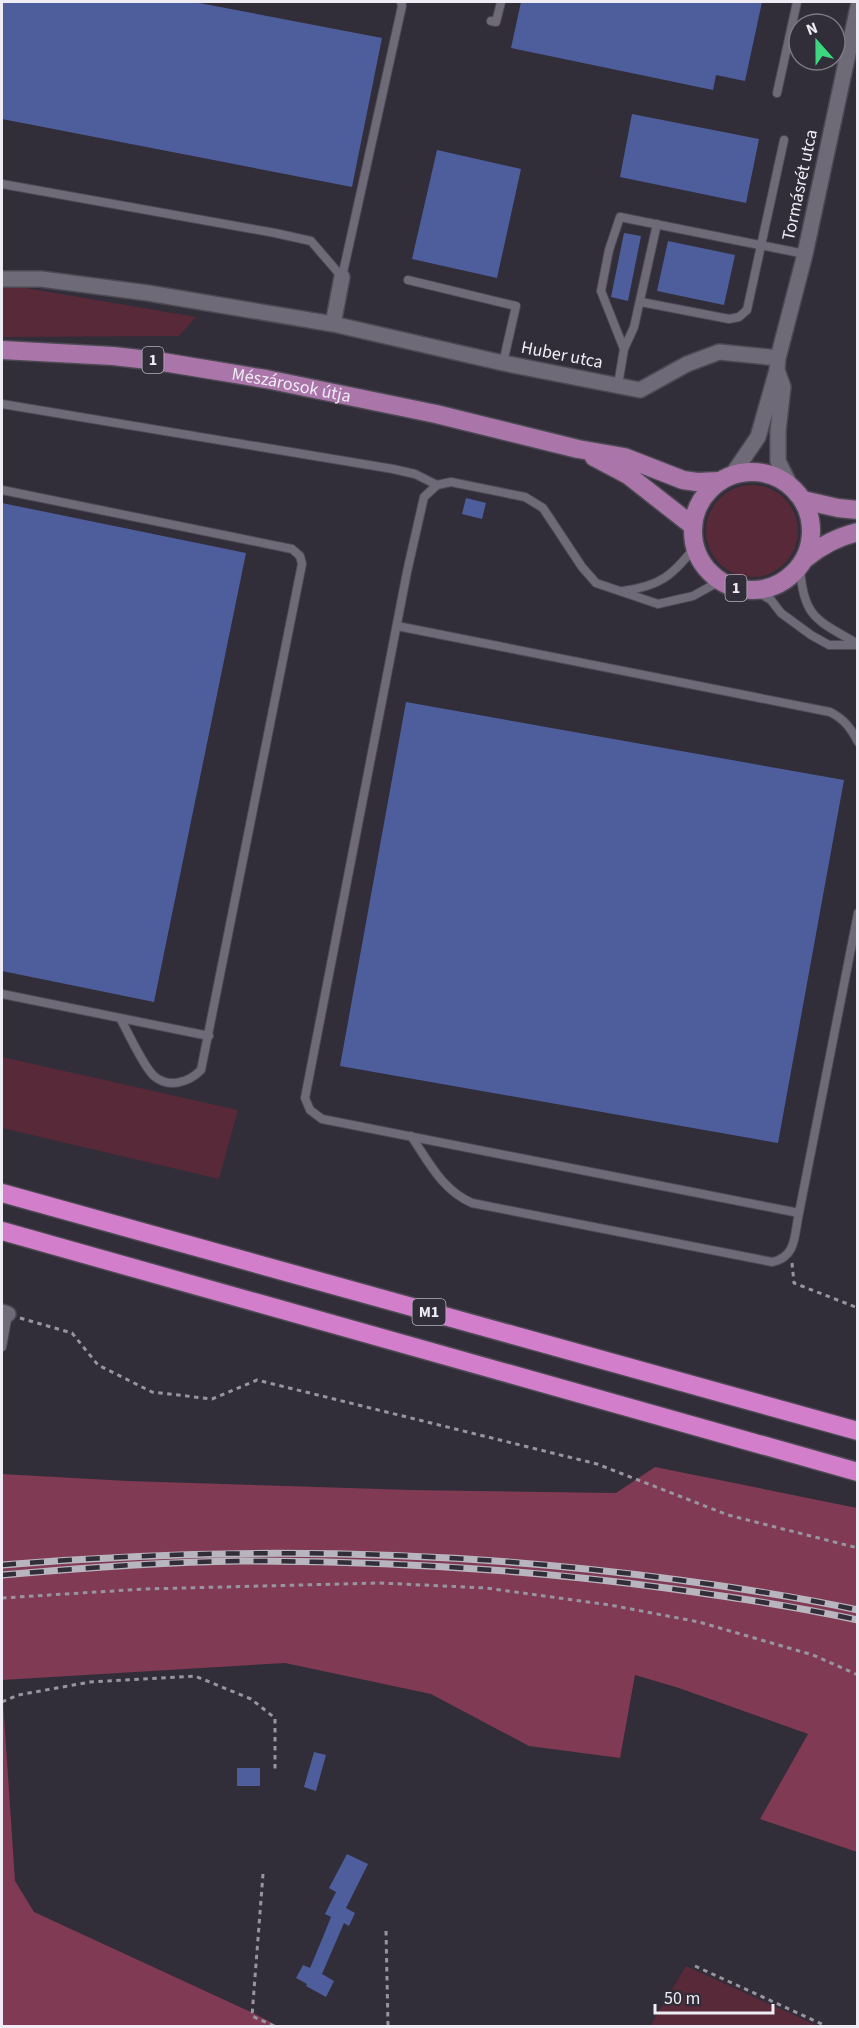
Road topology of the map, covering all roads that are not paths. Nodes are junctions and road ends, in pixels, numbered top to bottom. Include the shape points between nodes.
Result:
1 (401, 2) edge
2 (501, 2) edge
3 (797, 2) edge
4 (858, 7) edge
5 (491, 21) dead end
6 (777, 93) dead end
7 (784, 140) dead end
8 (2, 184) edge
9 (657, 224) junction
10 (761, 244) junction
11 (805, 254) junction
12 (342, 277) junction
13 (2, 279) edge
14 (408, 280) dead end
15 (640, 302) junction
16 (333, 324) junction
17 (624, 348) junction
18 (2, 350) edge
19 (503, 363) junction
20 (778, 364) junction
21 (618, 385) junction
22 (2, 404) edge
23 (578, 449) junction
24 (726, 478) junction
25 (437, 484) junction
26 (790, 485) junction
27 (2, 490) edge
28 (804, 500) junction
29 (858, 510) edge
30 (693, 526) junction
31 (858, 532) edge
32 (695, 547) junction
33 (803, 562) junction
34 (720, 581) junction
35 (619, 591) junction
36 (756, 591) junction
37 (397, 626) junction
38 (858, 645) edge
39 (858, 742) edge
40 (858, 913) edge
41 (2, 994) edge
42 (120, 1018) junction
43 (209, 1036) junction
44 (411, 1136) junction
45 (2, 1193) edge
46 (799, 1213) junction
47 (2, 1231) edge
48 (5, 1313) edge
49 (2, 1347) edge
50 (858, 1431) edge
51 (858, 1472) edge

1 - 12 lane
2 - 5 lane via 496,22
3 - 6 lane
4 - 11 street, Tormásrét utca
7 - 10 lane
8 - 12 lane via 311,241
9 - 10 lane
9 - 15 lane
9 - 17 lane via 620,217 609,250 601,291
10 - 11 lane
10 - 15 lane via 747,310 739,317 729,319
11 - 20 street, Tormásrét utca
12 - 16 street
13 - 16 street, Huber utca via 42,279 148,292
14 - 19 lane via 516,306
15 - 17 lane
16 - 19 street, Huber utca
17 - 21 lane
18 - 23 main road, Mészárosok útja / 1 via 113,356 220,371 436,414
19 - 21 street, Huber utca
20 - 21 street, Huber utca via 719,352 687,363 640,390
20 - 24 street, Tormásrét utca via 758,437
20 - 26 street via 783,387 778,461
22 - 25 lane via 393,469
23 - 24 main road, Mészárosok útja / 1 via 624,457 682,480
23 - 30 main road, Mészárosok útja / 1 via 628,475
24 - 26 main road, Mészárosok útja / 1 via 756,472
24 - 30 main road, 1 via 702,500
25 - 35 lane via 451,482 525,497 543,508 596,583
25 - 37 lane via 424,497
26 - 28 main road, Mészárosok útja / 1
27 - 43 lane via 292,549 300,556 301,575
28 - 29 main road
28 - 33 main road, Mészárosok útja / 1 via 812,529
30 - 32 main road, 1
31 - 33 main road, 1 via 823,544
32 - 34 main road, 1 via 704,566
32 - 35 lane via 681,565 655,585
33 - 36 main road, 1 via 781,584
33 - 38 lane via 801,590 817,620
34 - 35 lane via 693,596 658,604
34 - 36 main road, 1
36 - 38 lane via 829,645
37 - 39 lane via 830,712 850,727
37 - 44 lane via 305,1098 310,1110 322,1119
40 - 46 lane
41 - 42 lane
42 - 43 lane
42 - 43 lane via 154,1076 166,1082 191,1079 201,1070
44 - 46 lane
44 - 46 lane via 448,1189 472,1203 772,1262 783,1260 790,1252
45 - 50 highway, M1
47 - 51 highway, M1
48 - 49 lane

